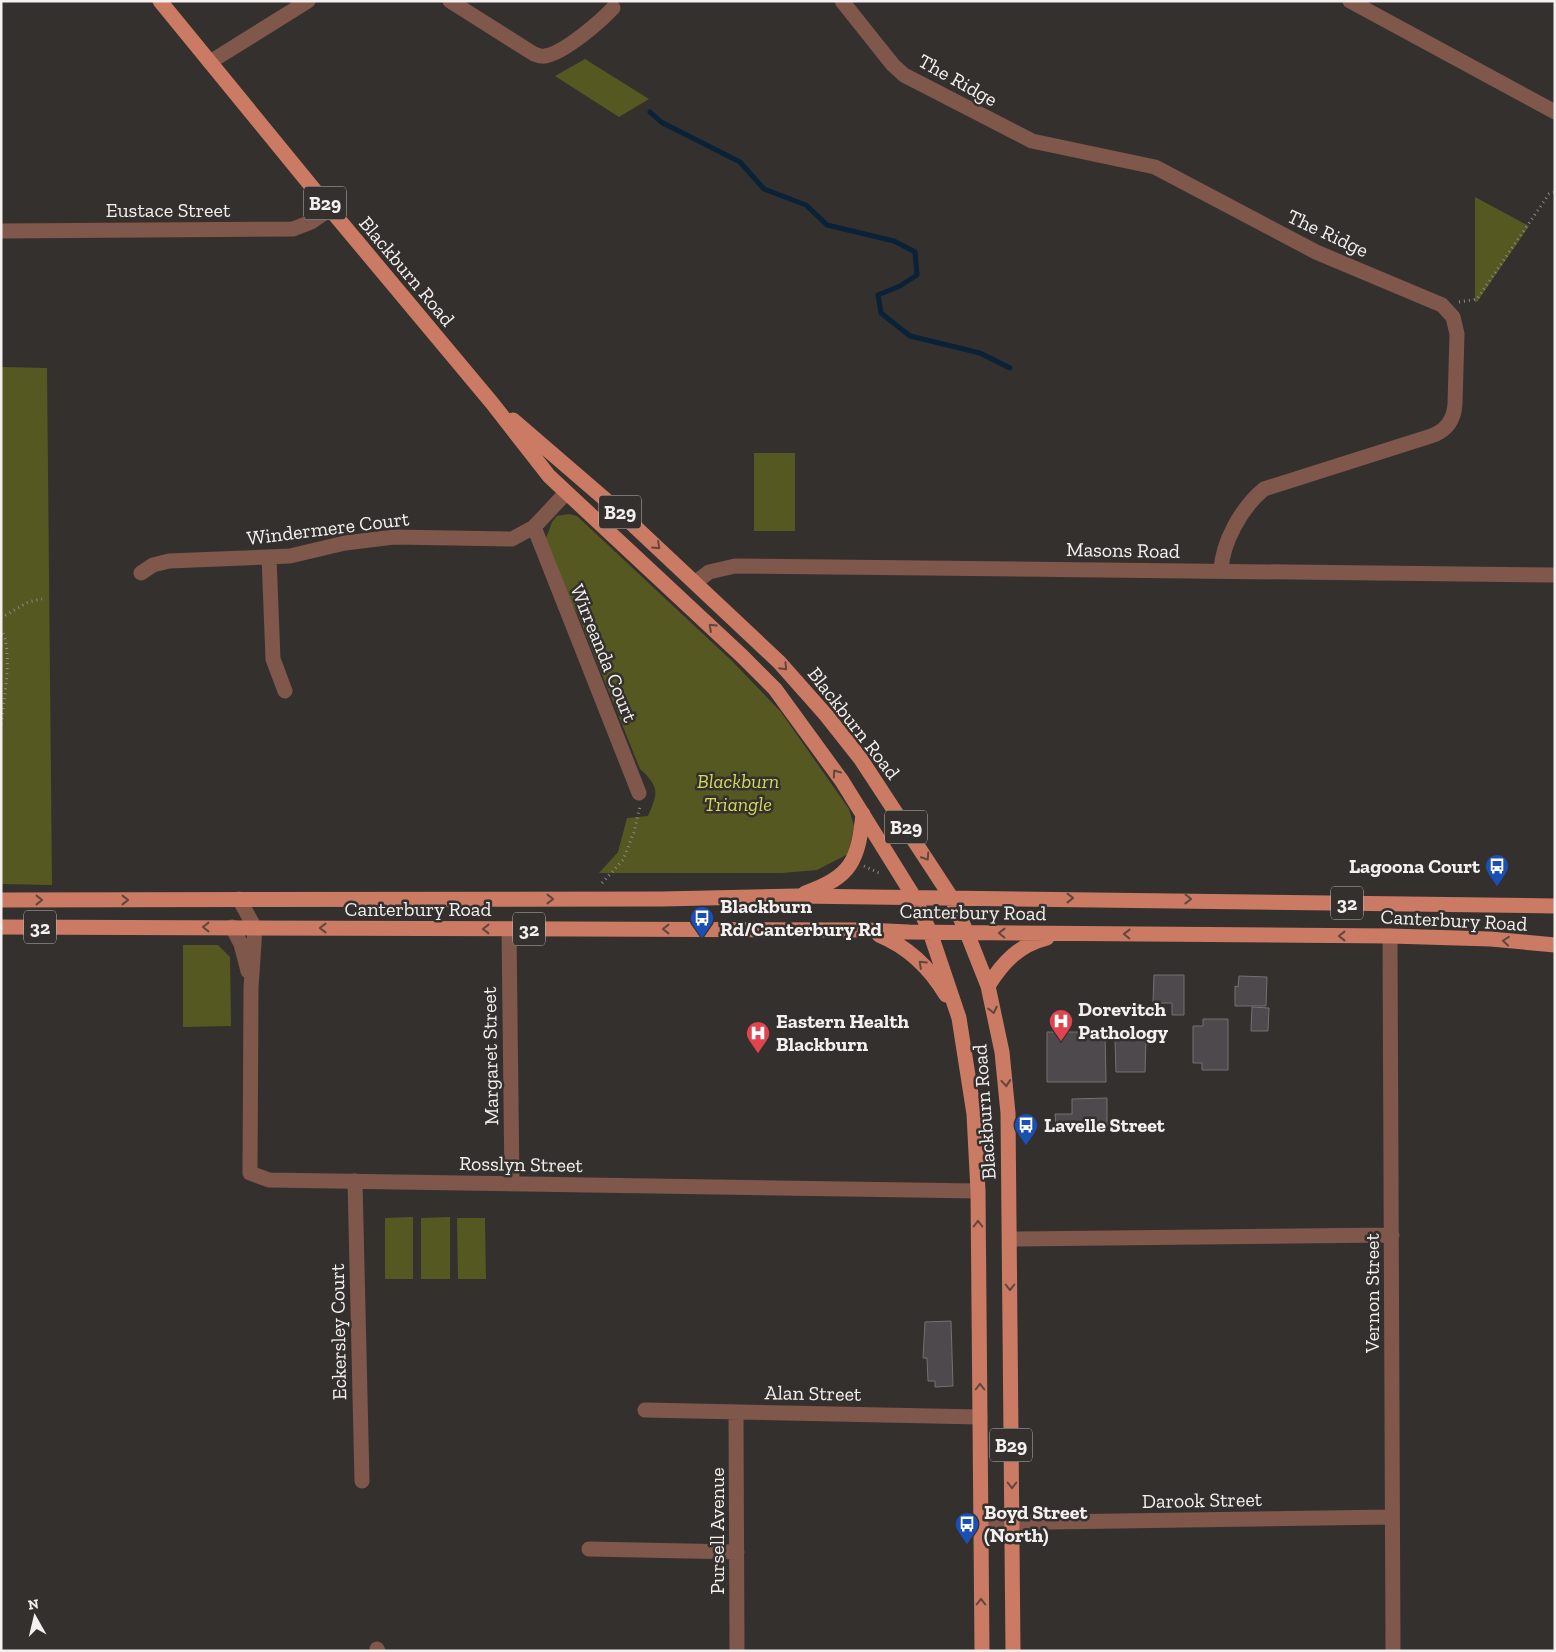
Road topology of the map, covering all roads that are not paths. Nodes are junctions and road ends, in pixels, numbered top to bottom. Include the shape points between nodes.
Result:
1 (160, 1) edge
2 (308, 1) edge
3 (450, 1) edge
4 (842, 1) edge
5 (1350, 1) edge
6 (613, 8) dead end
7 (210, 62) junction
8 (1555, 112) edge
9 (330, 210) junction
10 (1, 231) edge
11 (492, 403) junction
12 (580, 476) junction
13 (565, 494) junction
14 (614, 507) junction
15 (534, 527) junction
16 (633, 556) junction
17 (269, 557) junction
18 (1221, 571) junction
19 (140, 573) dead end
20 (1555, 575) edge
21 (696, 582) junction
22 (681, 598) junction
23 (284, 691) dead end
24 (639, 793) road end
25 (863, 814) junction
26 (797, 896) junction
27 (914, 897) junction
28 (952, 897) junction
29 (239, 899) junction
30 (1, 900) edge
31 (1555, 906) edge
32 (1, 927) edge
33 (232, 927) junction
34 (255, 928) junction
35 (509, 929) junction
36 (866, 930) junction
37 (930, 932) junction
38 (967, 933) junction
39 (1068, 933) junction
40 (1390, 936) junction
41 (1555, 945) edge
42 (988, 986) junction
43 (251, 988) junction
44 (959, 1018) junction
45 (355, 1182) junction
46 (512, 1184) junction
47 (978, 1191) junction
48 (1392, 1234) junction
49 (1010, 1239) junction
50 (645, 1410) dead end
51 (736, 1412) junction
52 (980, 1417) junction
53 (362, 1481) dead end
54 (1392, 1518) junction
55 (1012, 1522) junction
56 (981, 1523) junction
57 (590, 1549) dead end
58 (737, 1552) junction
59 (737, 1651) edge
60 (982, 1651) edge
61 (1013, 1651) edge
62 (1393, 1651) edge

1 - 7 main road, Blackburn Road / B29
2 - 7 street
3 - 6 street via 534,54 545,56 592,29
4 - 18 street, The Ridge via 893,65 904,74 1011,132 1055,148 1154,168 1316,252 1442,305 1453,317 1457,334 1455,404 1450,422 1438,434 1264,489 1252,500 1226,545
5 - 8 street
7 - 9 main road, Blackburn Road / B29
9 - 10 street, Eustace Street via 293,229
9 - 11 main road, Blackburn Road / B29
11 - 12 main road, Blackburn Road / B29
11 - 13 main road, Blackburn Road / B29
12 - 13 main road
12 - 14 main road, Blackburn Road / B29
13 - 15 street, Windermere Court
13 - 16 main road, Blackburn Road / B29
14 - 16 main road
14 -> 21 main road, Blackburn Road / B29
15 - 17 street, Windermere Court via 512,539 394,537 344,542 311,552
15 - 24 street, Wirreanda Court
16 - 22 main road, Blackburn Road / B29
17 - 19 street, Windermere Court via 188,559 153,565
17 - 23 street via 273,659
18 - 20 street, Masons Road
18 - 21 street, Masons Road via 735,566 710,572
21 - 22 main road
21 -> 28 main road, Blackburn Road / B29 via 779,662 826,715 889,801
25 -> 22 main road, Blackburn Road / B29 via 775,689
25 - 26 main road via 858,851 849,867 821,888
25 - 27 main road, Blackburn Road / B29
26 - 27 main road, Canterbury Road / 32
29 -> 26 main road, Canterbury Road / 32
27 - 28 main road, Canterbury Road / 32
27 - 37 main road, Blackburn Road / B29
28 -> 31 main road, Canterbury Road / 32
28 - 38 main road, Blackburn Road / B29
30 -> 29 main road, Canterbury Road / 32
29 - 34 street
33 -> 32 main road, Canterbury Road / 32
33 - 34 main road, Canterbury Road / 32
33 - 43 street, Rosslyn Street via 244,952
35 -> 34 main road, Canterbury Road / 32
34 - 43 street, Rosslyn Street
36 -> 35 main road, Canterbury Road / 32
35 - 46 street, Margaret Street
36 - 37 main road, Canterbury Road / 32
44 -> 36 main road via 935,977 923,965 896,942
37 - 38 main road, Canterbury Road / 32
37 - 44 main road, Blackburn Road / B29
39 -> 38 main road, Canterbury Road / 32
38 - 42 main road, Blackburn Road / B29
40 -> 39 main road, Canterbury Road / 32
39 - 42 main road via 1030,942 1005,961
41 -> 40 main road, Canterbury Road / 32 via 1491,939
40 - 48 street, Vernon Street
42 -> 49 main road, Blackburn Road / B29 via 1006,1082
43 - 45 street, Rosslyn Street via 250,1173 269,1180
44 - 47 main road, Blackburn Road / B29 via 974,1114
45 - 46 street, Rosslyn Street
45 - 53 street, Eckersley Court
46 - 47 street, Rosslyn Street
52 -> 47 main road, Blackburn Road / B29
48 - 49 street
48 - 54 street, Vernon Street
49 -> 55 main road, Blackburn Road / B29
50 - 51 street, Alan Street
51 - 52 street, Alan Street
51 - 58 street, Pursell Avenue
52 - 56 main road, Blackburn Road / B29
54 - 55 street, Darook Street
54 - 62 street, Vernon Street
55 - 56 street, Darook Street
55 - 61 main road, Blackburn Road / B29
60 -> 56 main road, Blackburn Road / B29
57 - 58 street
58 - 59 street, Pursell Avenue

